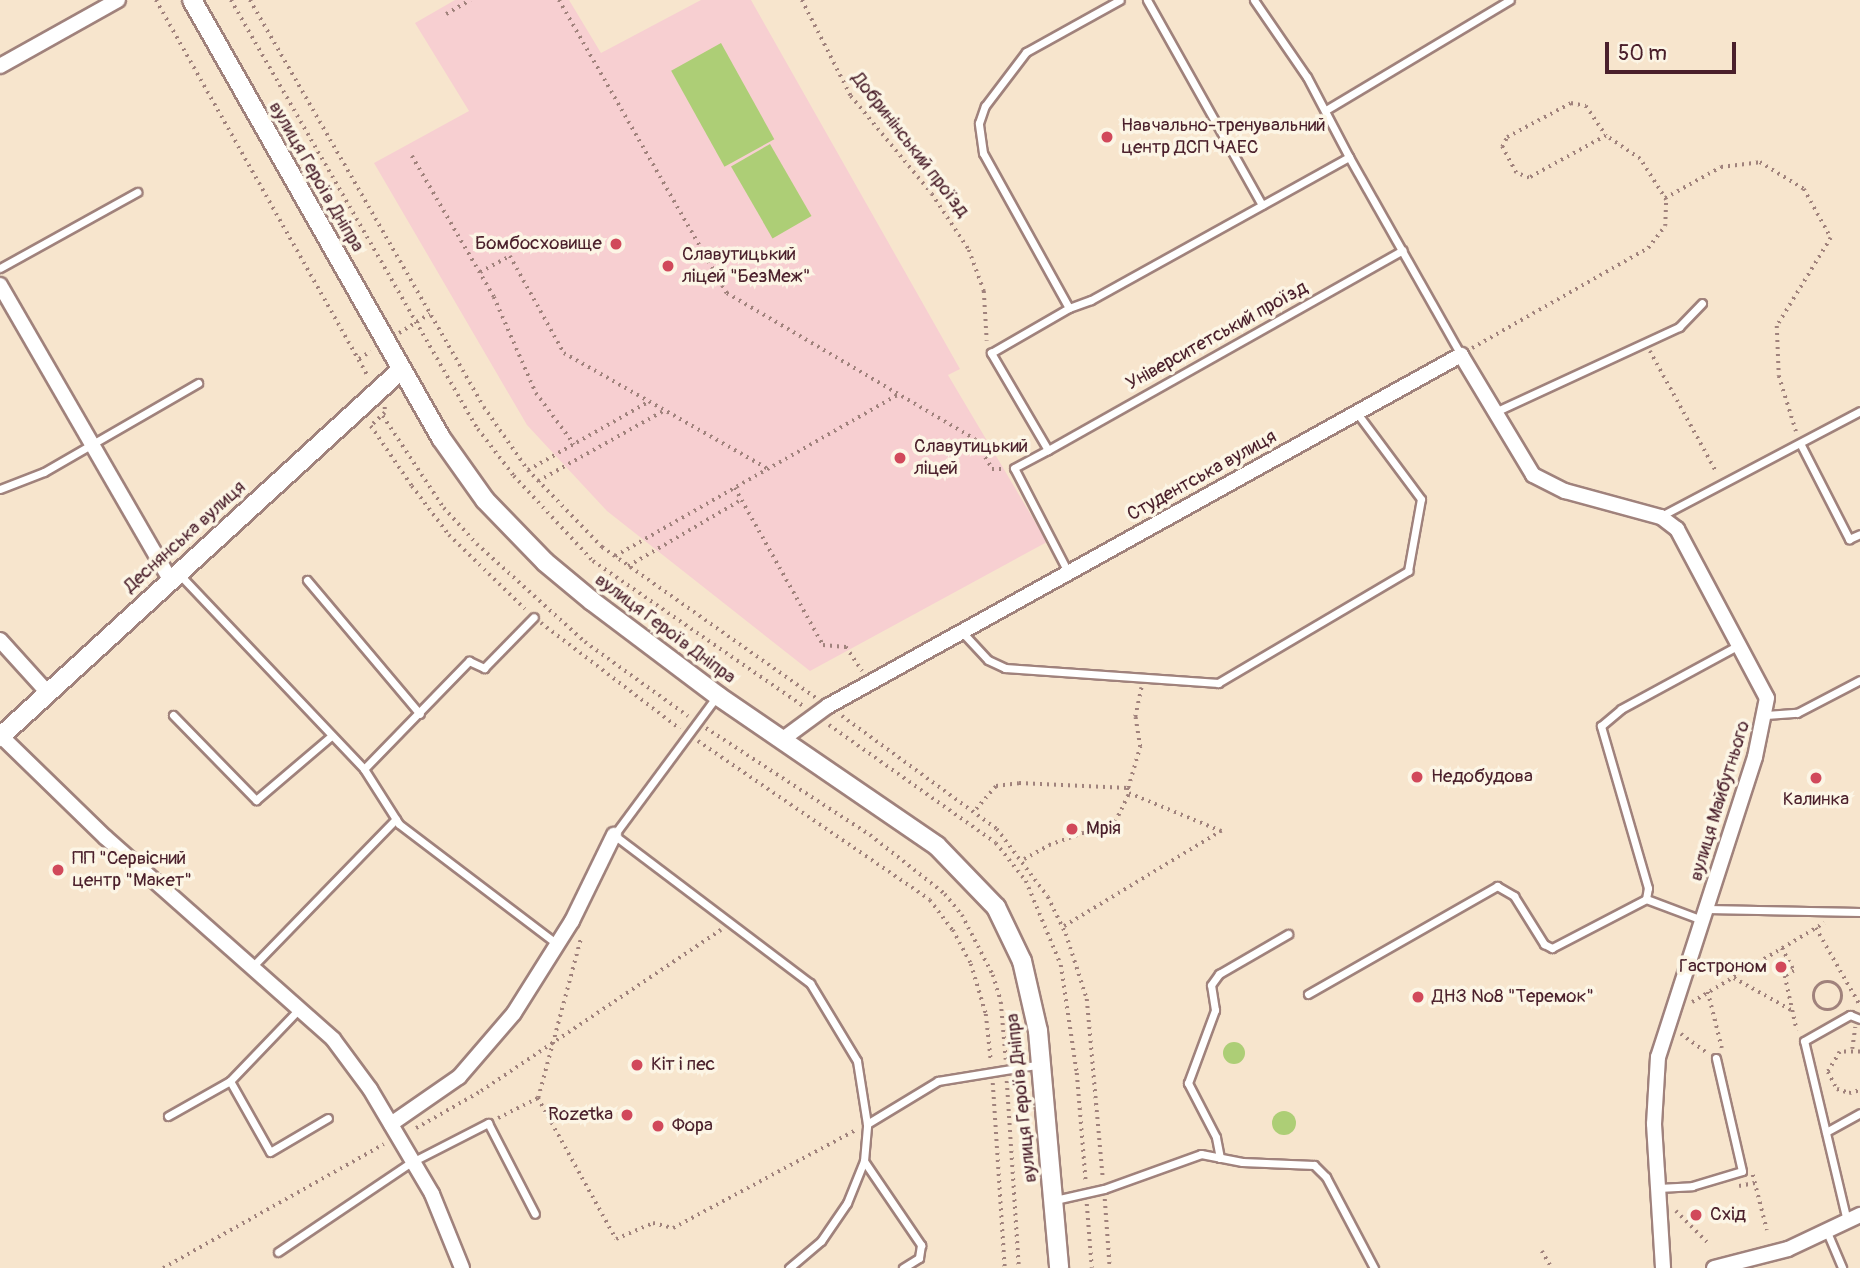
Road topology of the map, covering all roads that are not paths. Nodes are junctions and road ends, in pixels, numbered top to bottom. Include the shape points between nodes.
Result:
1 (118, 0) edge
2 (192, 0) edge
3 (1120, 0) edge
4 (1147, 0) edge
5 (1254, 0) edge
6 (1510, 0) edge
7 (0, 66) edge
8 (1326, 110) junction
9 (1349, 156) junction
10 (136, 192) dead end
11 (1262, 205) junction
12 (1403, 250) junction
13 (0, 268) edge
14 (0, 285) edge
15 (1702, 303) dead end
16 (1069, 308) junction
17 (1461, 355) junction
18 (401, 370) junction
19 (198, 383) dead end
20 (1860, 411) edge
21 (1494, 412) junction
22 (1357, 413) junction
23 (91, 445) junction
24 (1801, 445) junction
25 (1048, 450) junction
26 (0, 489) edge
27 (1661, 517) junction
28 (1860, 534) edge
29 (1068, 572) junction
30 (174, 576) junction
31 (307, 580) dead end
32 (534, 617) road end
33 (961, 631) junction
34 (0, 640) edge
35 (1741, 644) junction
36 (1860, 680) edge
37 (48, 693) junction
38 (718, 696) junction
39 (173, 715) dead end
40 (420, 715) junction
41 (1766, 715) junction
42 (1, 737) edge
43 (330, 737) junction
44 (783, 739) junction
45 (365, 769) junction
46 (396, 819) junction
47 (614, 835) junction
48 (1646, 899) junction
49 (1860, 912) edge
50 (1705, 914) junction
51 (1287, 934) dead end
52 (558, 944) junction
53 (253, 966) junction
54 (1308, 994) dead end
55 (300, 1008) junction
56 (1858, 1018) edge
57 (1716, 1058) road end
58 (1042, 1064) junction
59 (230, 1081) junction
60 (1860, 1113) edge
61 (168, 1116) dead end
62 (328, 1118) dead end
63 (391, 1124) junction
64 (867, 1124) junction
65 (1826, 1132) junction
66 (1220, 1158) junction
67 (864, 1161) junction
68 (410, 1163) junction
69 (1658, 1188) junction
70 (1054, 1200) junction
71 (535, 1214) dead end
72 (1854, 1218) edge
73 (1827, 1232) junction
74 (278, 1252) dead end
75 (462, 1268) edge
76 (789, 1268) edge
77 (903, 1268) edge
78 (1059, 1268) edge
79 (1374, 1268) edge
80 (1663, 1268) edge
81 (1714, 1268) edge
82 (1842, 1268) edge

1 - 7 street
2 - 18 street, вулиця Героїв Дніпра
3 - 16 lane via 1026,52 985,106 979,123 983,153
4 - 11 lane
5 - 8 lane
6 - 8 lane
8 - 9 lane
9 - 11 lane
9 - 12 lane
10 - 13 lane
11 - 16 lane
12 - 17 lane
12 - 25 lane, Університетський проїзд
14 - 23 street
15 - 21 lane via 1679,327
16 - 25 lane via 991,352
17 - 21 street, вулиця Майбутнього
17 - 22 street, Студентська вулиця
18 - 30 street, Деснянська вулиця
18 - 38 street, вулиця Героїв Дніпра via 461,471 507,525 565,579
19 - 23 lane
20 - 24 lane
21 - 27 street, вулиця Майбутнього via 1540,481
22 - 29 street, Студентська вулиця
22 - 33 lane via 1421,499 1408,571 1218,683 1005,668 988,660
23 - 26 lane via 16,486
23 - 30 street
24 - 27 lane
24 - 28 lane via 1849,539
25 - 29 lane, Університетський проїзд via 1014,468
27 - 35 street, вулиця Майбутнього via 1677,529 1690,549
29 - 33 street, Студентська вулиця
30 - 37 street, Деснянська вулиця
30 - 43 lane
31 - 40 lane
32 - 40 lane via 484,668 470,662
33 - 44 street, Студентська вулиця via 822,711
34 - 37 street
35 - 41 street, вулиця Майбутнього via 1764,690
35 - 48 lane via 1621,709 1601,726 1648,888
36 - 41 lane via 1797,713
37 - 42 street, Деснянська вулиця
38 - 44 street, вулиця Героїв Дніпра
38 - 47 lane
39 - 43 lane via 256,800
40 - 45 lane
41 - 50 street, вулиця Майбутнього
42 - 53 street via 116,847
43 - 45 lane
44 - 58 street, вулиця Героїв Дніпра via 950,856 988,897 1022,961
45 - 46 lane
46 - 52 lane
46 - 53 lane
47 - 52 street
47 - 64 lane via 810,984 857,1061
48 - 50 lane
48 - 54 lane via 1552,948 1544,944 1514,896 1497,886
49 - 50 lane
50 - 69 street, вулиця Майбутнього via 1655,1079
51 - 66 lane via 1219,974 1211,985 1215,1010 1188,1083 1216,1137
52 - 63 street via 514,1013 459,1077
53 - 55 street
55 - 59 lane
55 - 63 street via 341,1049
56 - 65 lane via 1846,1017 1804,1041
57 - 69 lane via 1742,1171 1692,1186
58 - 64 lane via 927,1085
58 - 70 street, вулиця Героїв Дніпра
59 - 61 lane
59 - 62 lane via 270,1152
60 - 65 lane
63 - 68 street
64 - 67 lane
65 - 72 lane
66 - 70 lane via 1195,1155 1104,1189
66 - 79 lane via 1318,1167
67 - 76 lane via 840,1217
67 - 77 lane via 921,1245 919,1258
68 - 71 lane via 488,1123
68 - 74 lane
68 - 75 street via 432,1194
69 - 80 street, вулиця Майбутнього
70 - 78 street, вулиця Героїв Дніпра
72 - 73 street
73 - 81 street via 1776,1253
73 - 82 lane

